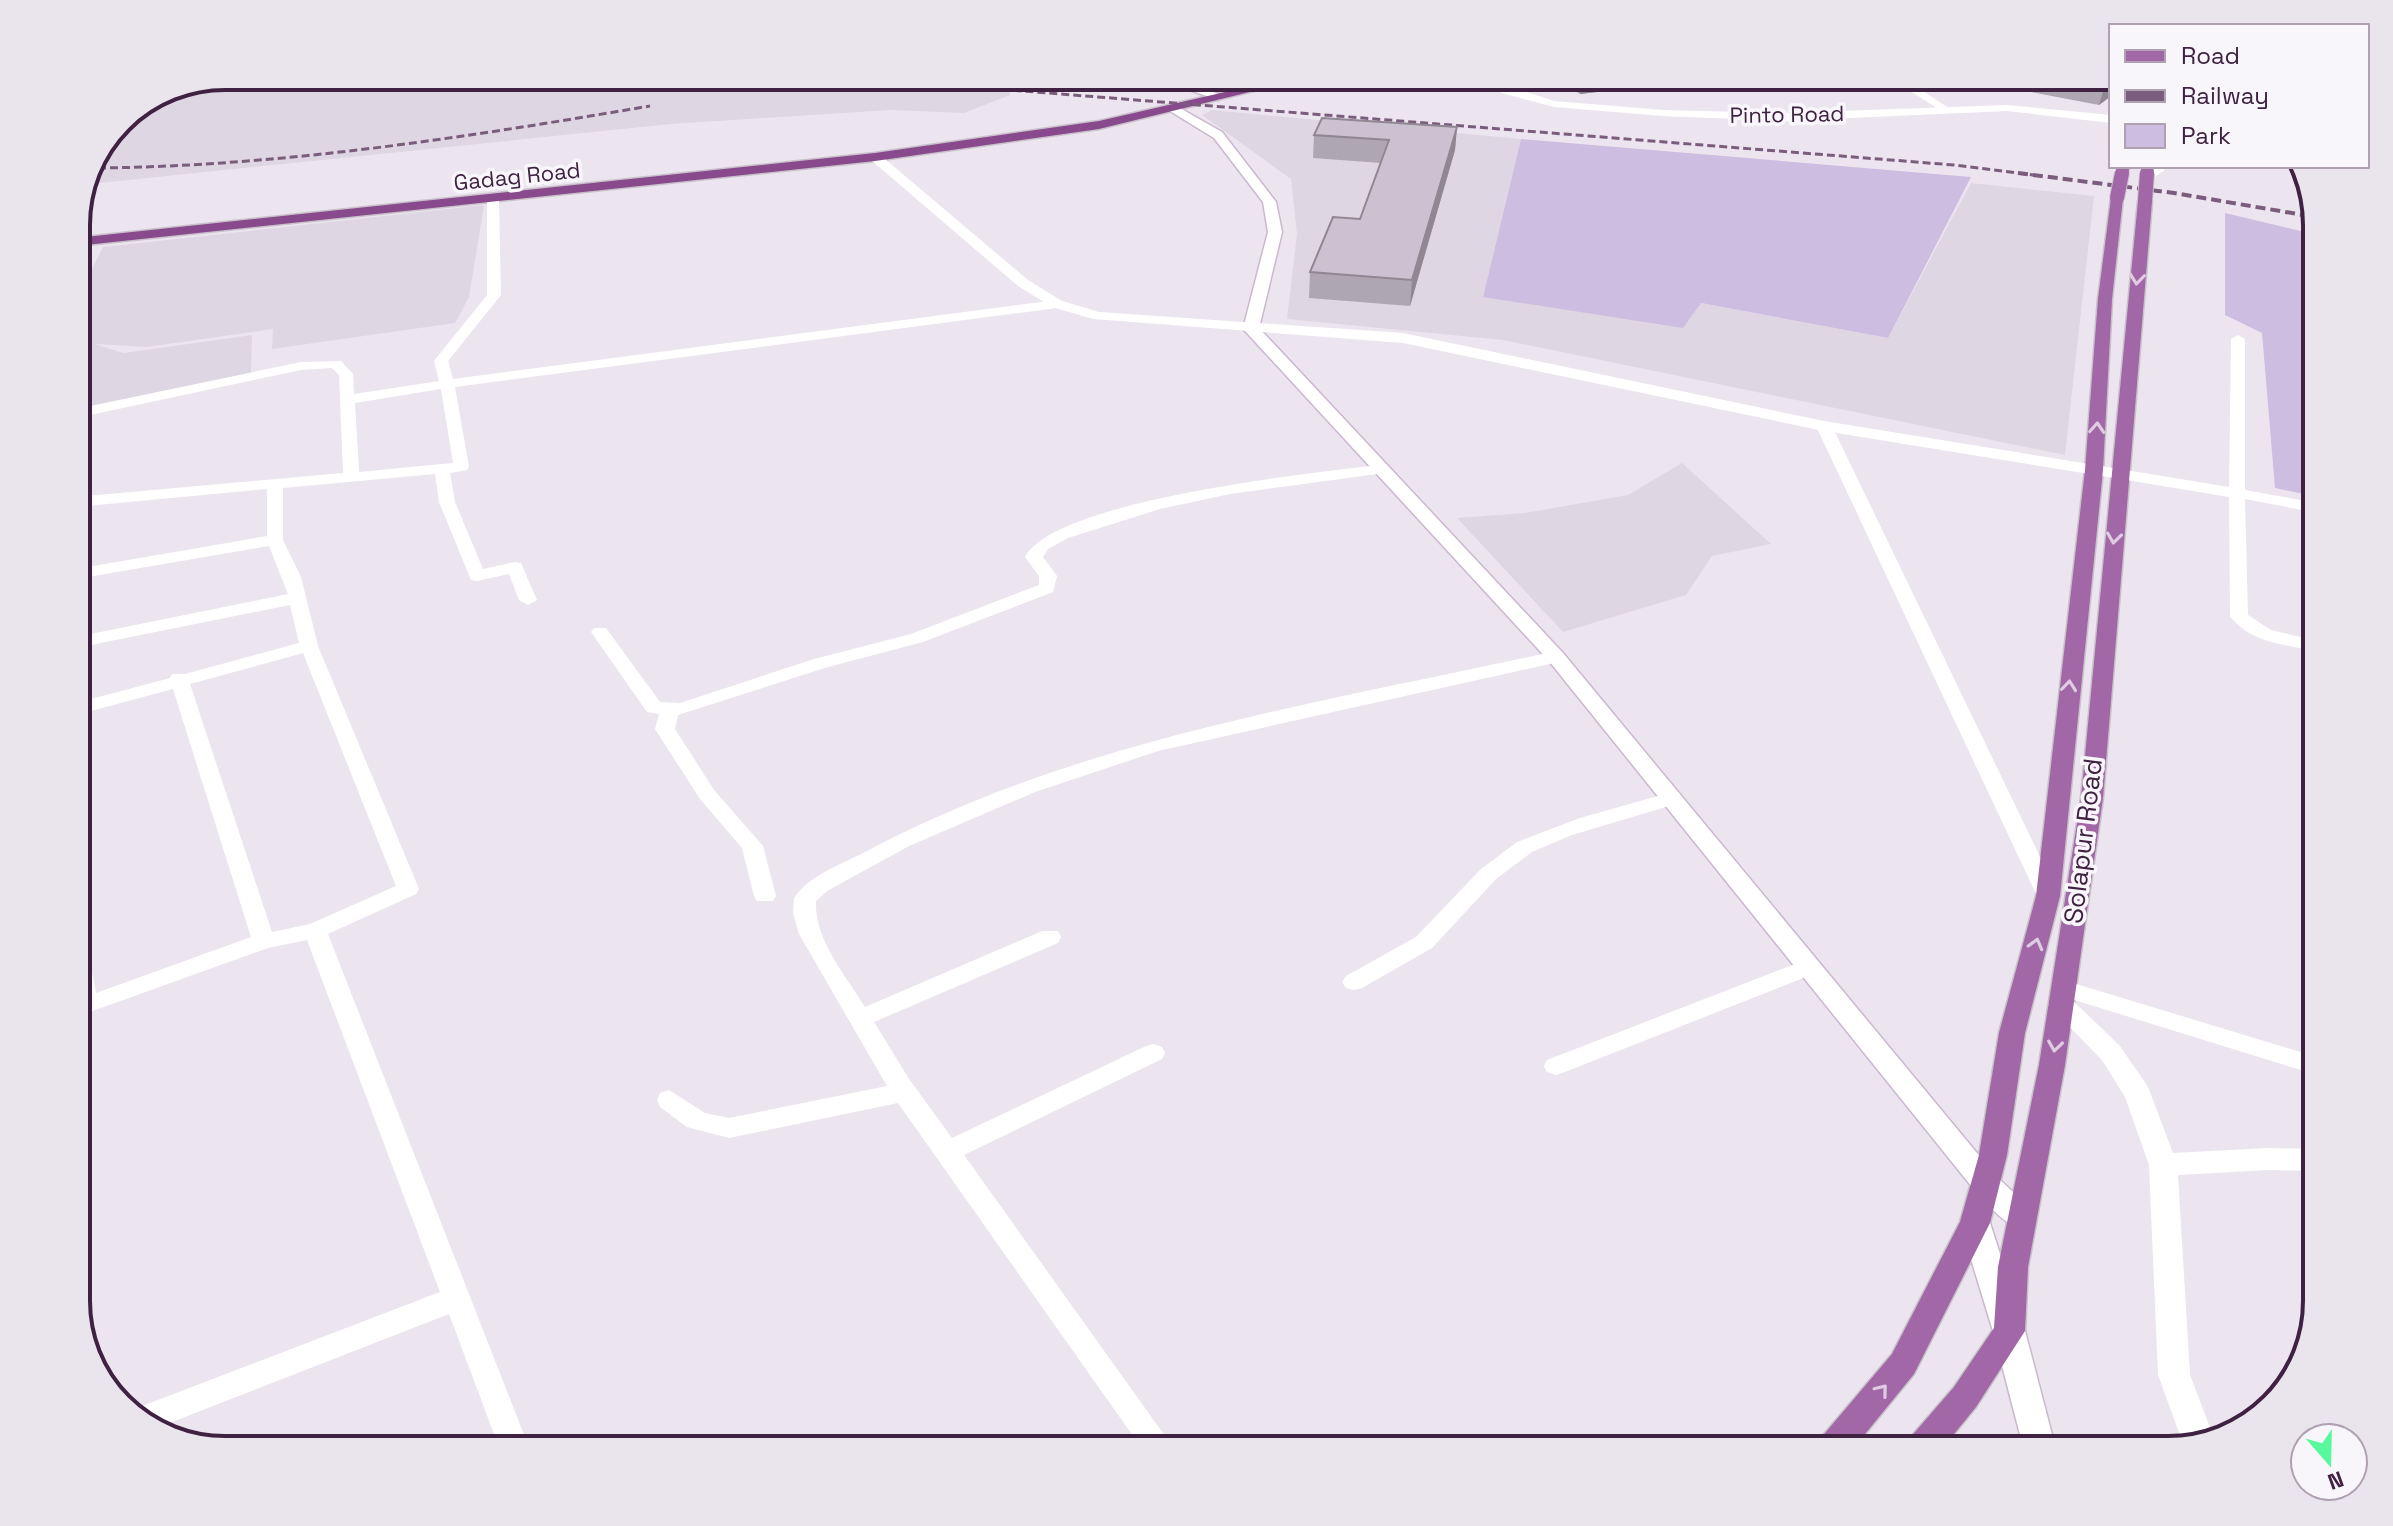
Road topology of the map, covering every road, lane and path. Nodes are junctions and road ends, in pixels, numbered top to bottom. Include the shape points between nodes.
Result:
1 (1199, 90) edge
2 (1222, 90) edge
3 (1245, 90) edge
4 (1510, 90) edge
5 (1915, 90) edge
6 (1231, 93) junction
7 (1218, 97) junction
8 (1174, 109) junction
9 (1947, 110) junction
10 (2109, 119) edge
11 (961, 145) junction
12 (875, 157) junction
13 (2121, 168) edge
14 (2148, 171) edge
15 (493, 199) junction
16 (90, 238) edge
17 (90, 239) edge
18 (1057, 304) junction
19 (1251, 329) junction
20 (2238, 339) dead end
21 (447, 383) junction
22 (346, 400) junction
23 (90, 411) edge
24 (1824, 426) junction
25 (442, 469) junction
26 (1379, 470) junction
27 (2094, 470) junction
28 (2120, 474) junction
29 (351, 477) junction
30 (275, 484) junction
31 (2237, 493) junction
32 (90, 501) edge
33 (2303, 505) edge
34 (275, 540) junction
35 (90, 572) edge
36 (296, 598) junction
37 (528, 600) dead end
38 (600, 632) dead end
39 (90, 640) edge
40 (2303, 643) edge
41 (309, 646) junction
42 (1556, 657) junction
43 (179, 678) junction
44 (90, 705) edge
45 (669, 710) junction
46 (1672, 798) junction
47 (765, 896) dead end
48 (2048, 896) junction
49 (315, 931) junction
50 (1050, 937) dead end
51 (264, 941) junction
52 (1808, 967) junction
53 (1354, 982) dead end
54 (2062, 996) junction
55 (90, 1004) edge
56 (862, 1018) junction
57 (1153, 1053) dead end
58 (2303, 1062) edge
59 (1556, 1066) dead end
60 (905, 1092) junction
61 (669, 1100) dead end
62 (947, 1152) junction
63 (2303, 1160) edge
64 (2163, 1165) junction
65 (1986, 1184) junction
66 (2022, 1218) junction
67 (1975, 1223) junction
68 (455, 1299) junction
69 (2009, 1331) junction
70 (154, 1415) edge
71 (2196, 1433) edge
72 (509, 1436) edge
73 (1150, 1436) edge
74 (1844, 1436) edge
75 (1933, 1436) edge
76 (2036, 1436) edge

1 - 7 street
2 - 6 street
3 - 6 highway, Gadag Road
4 - 9 street, Pinto Road via 1554,104 1663,113 1784,117
5 - 9 street
6 - 7 highway, Gadag Road
7 - 8 highway, Gadag Road
8 - 11 highway, Gadag Road
8 - 19 street via 1218,135 1269,202 1275,232
9 - 10 street, Pinto Road via 2007,108
11 - 12 highway, Gadag Road
11 - 16 highway, Gadag Road
12 - 15 highway, Gadag Road
12 - 18 street via 1023,283
27 -> 13 main road, Solapur Road, bridge via 2105,299
14 -> 28 main road, Solapur Road, bridge
15 - 17 highway, Gadag Road
15 - 21 street via 494,295 441,361
18 - 19 street via 1098,316
18 - 21 street
19 - 24 street via 1403,338
19 - 26 street
20 - 31 street
21 - 22 street
21 - 25 street via 461,467
22 - 23 street via 344,368 324,363
22 - 29 street
24 - 27 street
24 - 48 street
25 - 29 street
25 - 37 street via 447,502 477,576 515,567
26 - 42 street
26 - 45 street via 1219,490 1124,512 1037,548 1034,557 1048,576 1047,588 1027,598 917,638
27 - 28 street
48 -> 27 main road, Solapur Road
28 - 31 street
28 -> 54 main road, Solapur Road via 2092,798
29 - 30 street
30 - 32 street
30 - 34 street
31 - 33 street
31 - 40 street via 2239,616 2247,626
34 - 35 street
34 - 36 street
36 - 39 street
36 - 41 street
38 - 45 street via 649,703
41 - 43 street
41 - 49 street via 408,889
42 - 46 street
42 - 56 street via 1153,746 1028,787 902,841 805,898 810,934
43 - 44 street
43 - 51 street
45 - 47 street via 665,729 707,794 752,846
46 - 52 street
46 - 53 street via 1513,853 1433,935
65 -> 48 main road, Solapur Road via 2012,1033
49 - 51 street
49 - 68 street
50 - 56 street
51 - 55 street
52 - 59 street
52 - 65 street
54 - 58 street
54 - 64 street via 2138,1094
54 -> 66 main road, Solapur Road
56 - 60 street
57 - 62 street
60 - 61 street via 729,1128 694,1121
60 - 62 street
62 - 73 street
63 - 64 street
64 - 71 street via 2174,1375
65 - 66 street
65 - 67 main road, Solapur Road
66 - 69 main road, Solapur Road
67 - 69 street
74 -> 67 main road, Solapur Road via 1903,1364
68 - 70 street
68 - 72 street
69 - 75 main road
69 - 76 street

